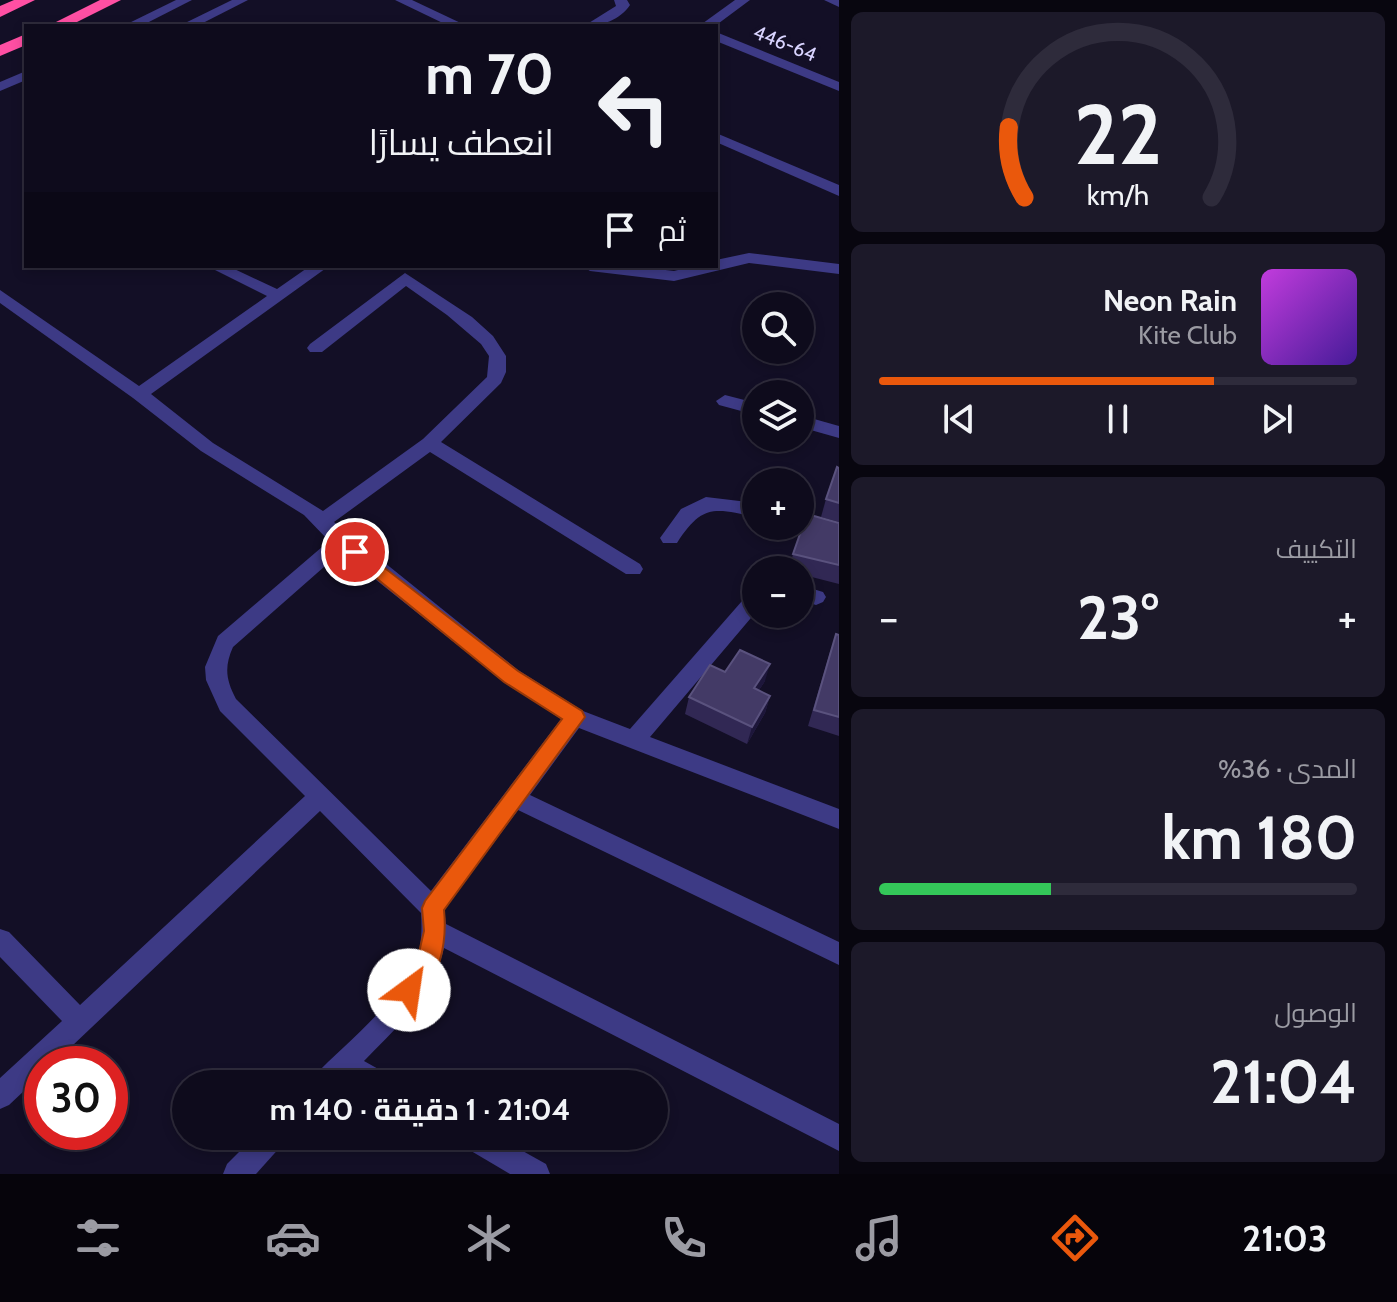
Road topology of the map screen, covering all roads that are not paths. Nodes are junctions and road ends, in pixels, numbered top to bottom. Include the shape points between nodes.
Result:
1 (27, 0) edge
2 (113, 0) edge
3 (186, 0) edge
4 (242, 0) edge
5 (401, 0) edge
6 (620, 0) edge
7 (744, 0) edge
8 (830, 0) edge
9 (839, 3) edge
10 (0, 12) edge
11 (438, 17) junction
12 (60, 24) edge
13 (134, 24) edge
14 (190, 24) edge
15 (422, 24) edge
16 (455, 24) edge
17 (595, 24) edge
18 (709, 24) edge
19 (718, 37) edge
20 (24, 40) edge
21 (0, 51) edge
22 (24, 76) edge
23 (0, 87) edge
24 (839, 87) edge
25 (718, 138) edge
26 (839, 191) edge
27 (718, 264) edge
28 (219, 268) edge
29 (318, 268) edge
30 (607, 268) edge
31 (703, 268) edge
32 (839, 269) edge
33 (404, 272) edge
34 (0, 295) edge
35 (279, 296) junction
36 (316, 348) dead end
37 (139, 394) junction
38 (725, 401) dead end
39 (742, 405) edge
40 (814, 425) edge
41 (839, 432) edge
42 (429, 443) junction
43 (742, 508) edge
44 (322, 521) junction
45 (814, 525) edge
46 (839, 532) edge
47 (670, 538) dead end
48 (341, 541) junction
49 (633, 569) dead end
50 (742, 614) edge
51 (575, 717) junction
52 (634, 740) junction
53 (321, 796) junction
54 (515, 798) junction
55 (839, 819) edge
56 (434, 919) junction
57 (0, 940) edge
58 (839, 954) edge
59 (80, 1022) junction
60 (344, 1063) junction
61 (337, 1070) edge
62 (356, 1070) edge
63 (0, 1096) edge
64 (839, 1138) edge
65 (260, 1150) edge
66 (494, 1150) edge
67 (237, 1174) edge
68 (536, 1174) edge

1 - 10 highway
2 - 12 highway
3 - 13 street
4 - 14 street
5 - 11 street
6 - 17 street via 621,9
7 - 18 street, 446-64
8 - 9 street
11 - 15 street
11 - 16 street
19 - 24 street, 446-64
20 - 21 highway
22 - 23 street
25 - 26 street
27 - 32 street via 749,258
28 - 35 street
29 - 35 street
30 - 31 street via 674,276
33 - 36 street
33 - 42 street via 494,349 499,365 495,379
34 - 37 street
35 - 37 street
37 - 44 street via 207,447 287,493
38 - 39 street
40 - 41 street
42 - 44 street
42 - 49 street
43 - 47 street via 695,506
44 - 48 street
45 - 46 street
48 - 51 street via 511,676
48 - 53 street via 225,642 214,662 216,683 228,705
50 - 52 street
51 - 52 street
51 - 54 street
52 - 55 street
53 - 56 street
53 - 59 street
54 - 56 street
54 - 58 street
56 - 60 street via 427,966 392,1014
56 - 64 street
57 - 59 street
59 - 63 street
60 - 61 street
60 - 62 street
65 - 67 street
66 - 68 street

